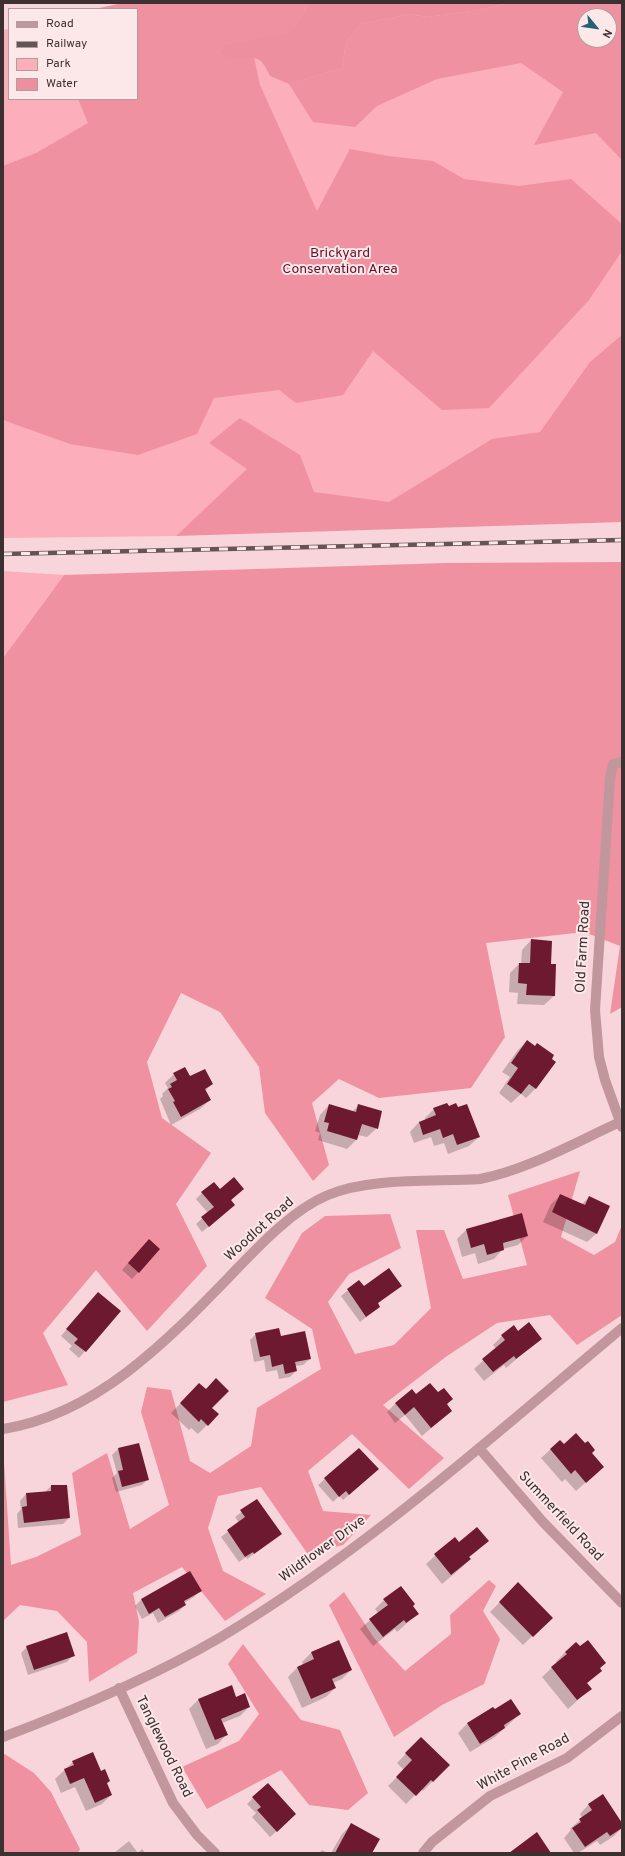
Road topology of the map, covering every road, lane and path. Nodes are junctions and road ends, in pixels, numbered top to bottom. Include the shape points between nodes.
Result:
1 (618, 763) edge
2 (621, 1125) edge
3 (622, 1328) edge
4 (3, 1429) edge
5 (478, 1448) junction
6 (622, 1603) edge
7 (119, 1688) junction
8 (622, 1716) edge
9 (3, 1737) edge
10 (215, 1853) edge
11 (423, 1853) edge

1 - 2 street, Old Farm Road via 610,779 595,1010 599,1057
2 - 4 street, Woodlot Road via 497,1176 372,1184 328,1195 311,1204 271,1235 197,1310 129,1371 103,1390 74,1406 22,1426
3 - 5 street, Wildflower Drive
5 - 6 street, Summerfield Road via 543,1522
5 - 7 street, Wildflower Drive via 325,1569 220,1637 172,1664
7 - 9 street, Wildflower Drive
7 - 10 street, Tanglewood Road via 173,1803 197,1835
8 - 11 street, White Pine Road via 567,1758 490,1796 432,1842

